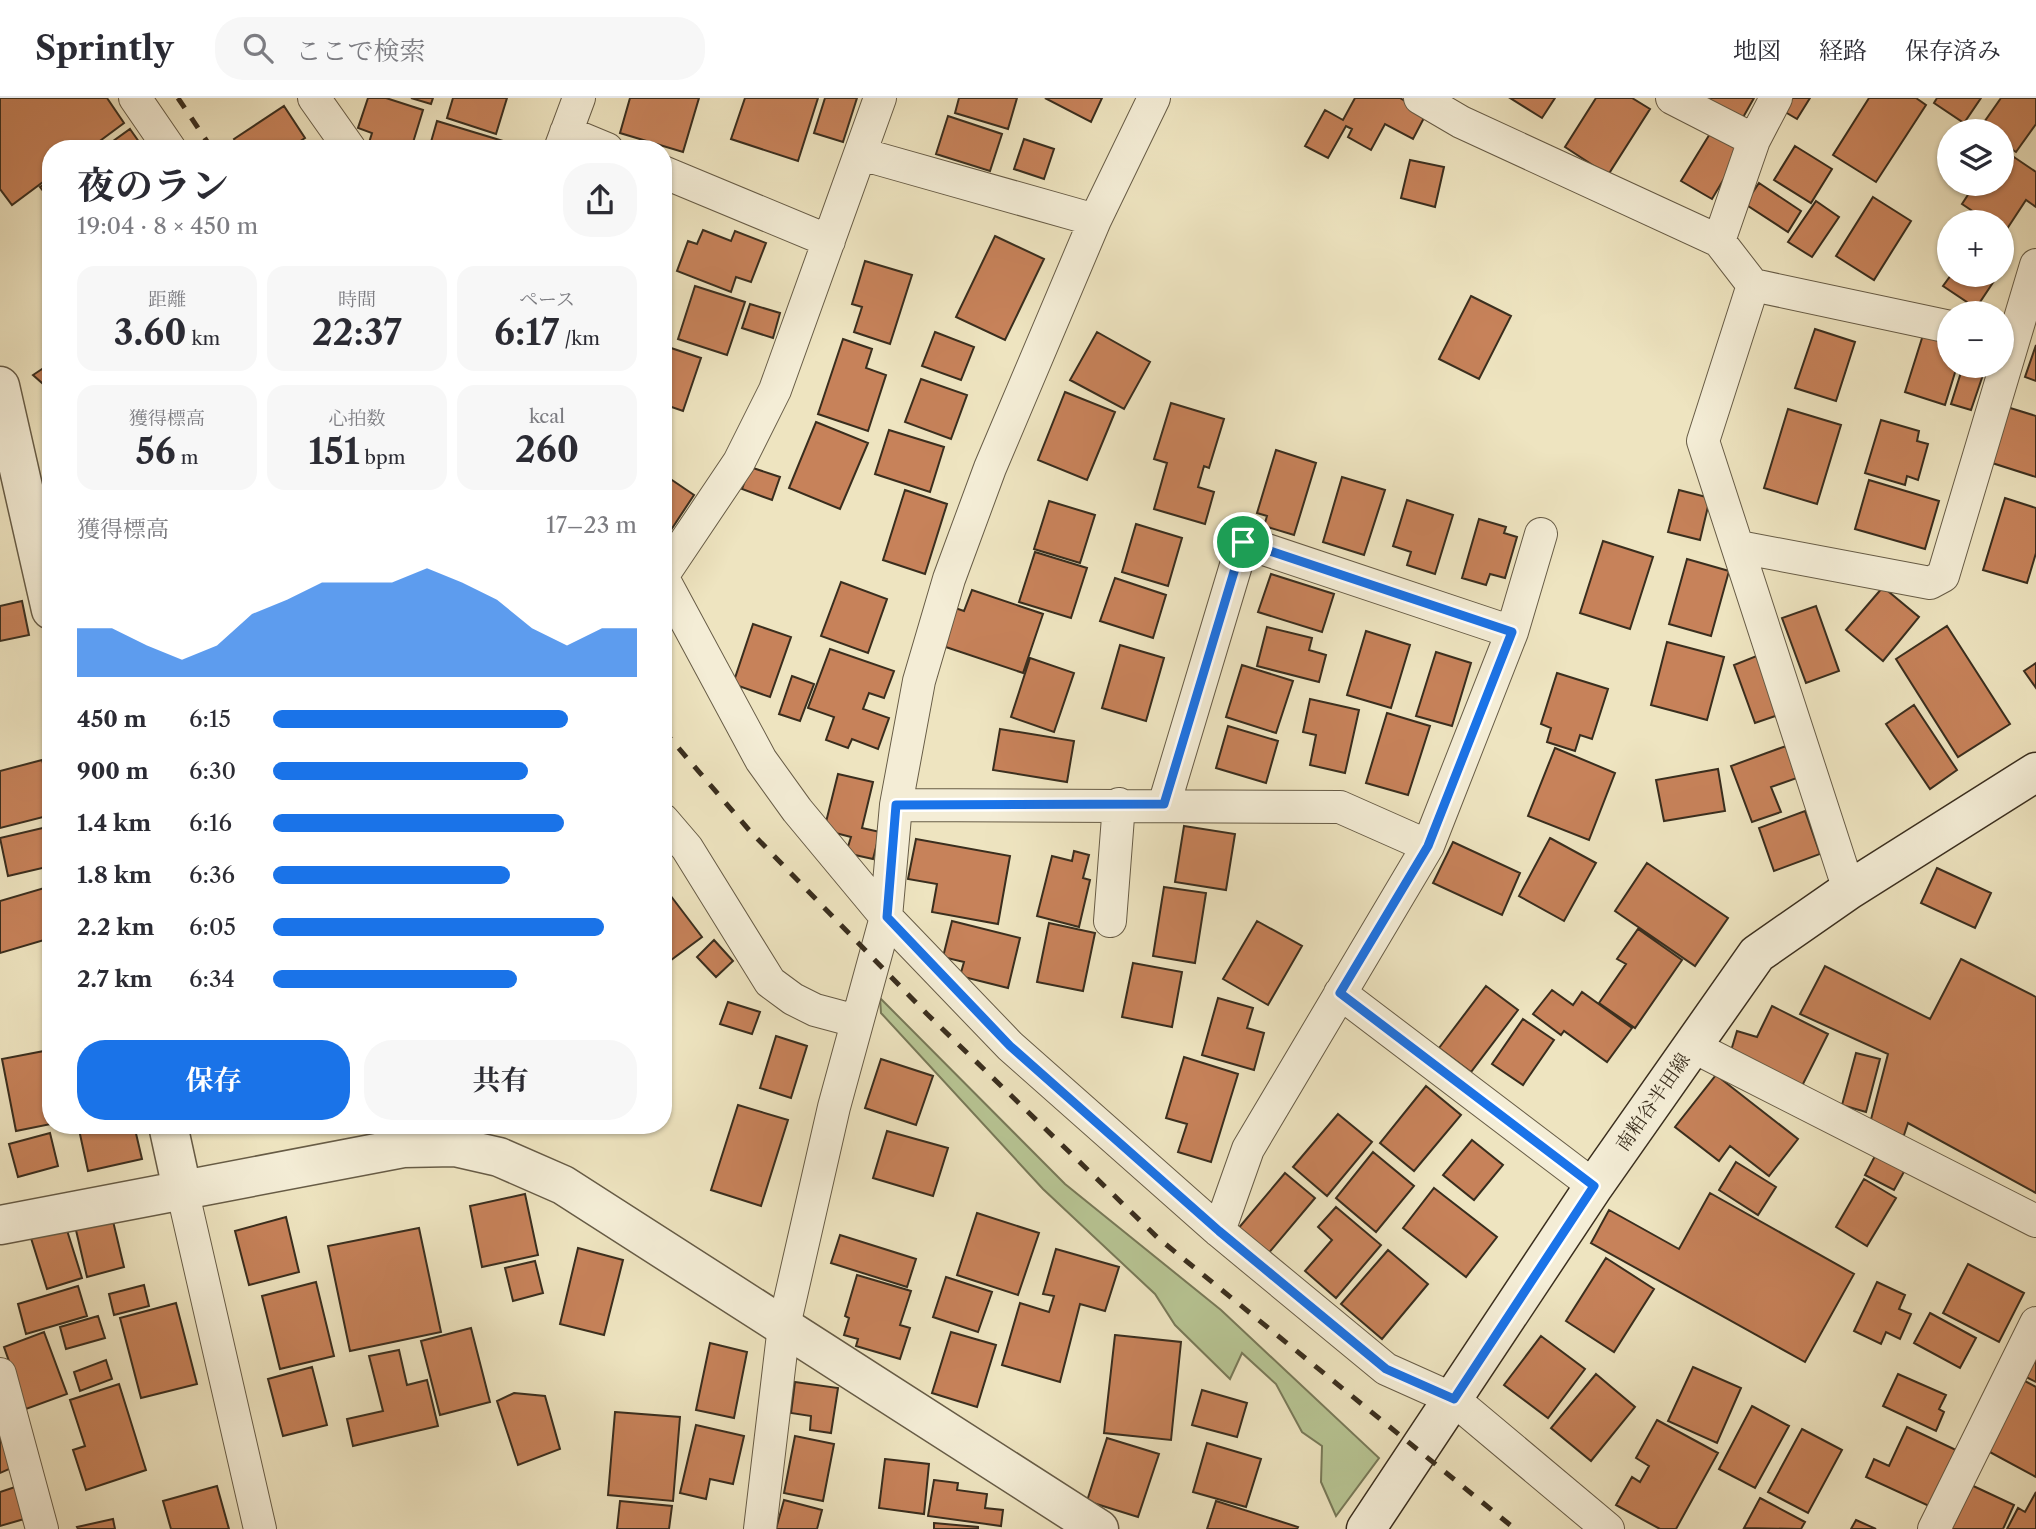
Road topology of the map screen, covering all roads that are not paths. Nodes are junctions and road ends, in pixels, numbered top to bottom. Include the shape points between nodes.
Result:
1 (135, 98) edge
2 (314, 98) edge
3 (579, 98) edge
4 (880, 98) edge
5 (1154, 98) edge
6 (1420, 98) edge
7 (1672, 98) edge
8 (1776, 98) edge
9 (164, 140) edge
10 (344, 140) edge
11 (563, 140) edge
12 (1754, 140) junction
13 (861, 154) junction
14 (672, 176) edge
15 (1095, 220) junction
16 (829, 241) junction
17 (1718, 241) junction
18 (2036, 265) edge
19 (1754, 285) junction
20 (2014, 321) edge
21 (1937, 324) edge
22 (1996, 378) edge
23 (0, 386) edge
24 (1541, 534) dead end
25 (1739, 547) junction
26 (672, 562) edge
27 (42, 570) edge
28 (672, 593) edge
29 (1512, 632) junction
30 (2036, 772) edge
31 (1119, 804) junction
32 (1164, 804) junction
33 (896, 805) junction
34 (672, 830) edge
35 (1428, 846) junction
36 (1849, 890) junction
37 (887, 917) junction
38 (1110, 921) dead end
39 (1340, 993) junction
40 (856, 1021) junction
41 (1692, 1046) junction
42 (170, 1134) edge
43 (1594, 1186) junction
44 (183, 1189) junction
45 (2036, 1221) edge
46 (0, 1225) edge
47 (1219, 1231) junction
48 (2036, 1323) edge
49 (784, 1326) junction
50 (0, 1374) edge
51 (1454, 1399) junction
52 (42, 1529) edge
53 (260, 1529) edge
54 (760, 1529) edge
55 (1099, 1529) edge
56 (1366, 1529) edge
57 (1608, 1529) edge
58 (1934, 1529) edge

1 - 9 street
2 - 10 street
3 - 11 street
4 - 13 street
5 - 15 street
6 - 17 street
7 - 12 street
8 - 12 street
12 - 17 street
13 - 15 street
13 - 16 street
14 - 16 street
15 - 33 street via 995,456 949,579 919,681
16 - 26 street via 775,390 738,462
17 - 19 street
18 - 20 street
19 - 21 street
19 - 25 street via 1703,441
22 - 25 street via 1943,576 1930,583
23 - 27 street
24 - 29 street
25 - 36 street
28 - 37 street via 761,760
29 - 32 street via 1243,542
29 - 35 street
30 - 36 street, 南粕谷半田線
31 - 32 street
31 - 33 street
31 - 38 street
32 - 35 street via 1340,807
33 - 37 street
34 - 40 street via 770,982 815,1010
35 - 39 street
36 - 41 street, 南粕谷半田線 via 1757,954
37 - 40 street
37 - 47 street via 1010,1046
39 - 43 street
39 - 47 street via 1248,1149
40 - 49 street
41 - 43 street, 南粕谷半田線
41 - 45 street
42 - 44 street
43 - 51 street, 南粕谷半田線
44 - 46 street
44 - 49 street via 403,1148 455,1147 499,1157 563,1185
44 - 53 street
47 - 51 street via 1386,1369
48 - 58 street
49 - 54 street
49 - 55 street
50 - 52 street
51 - 56 street, 南粕谷半田線
51 - 57 street

